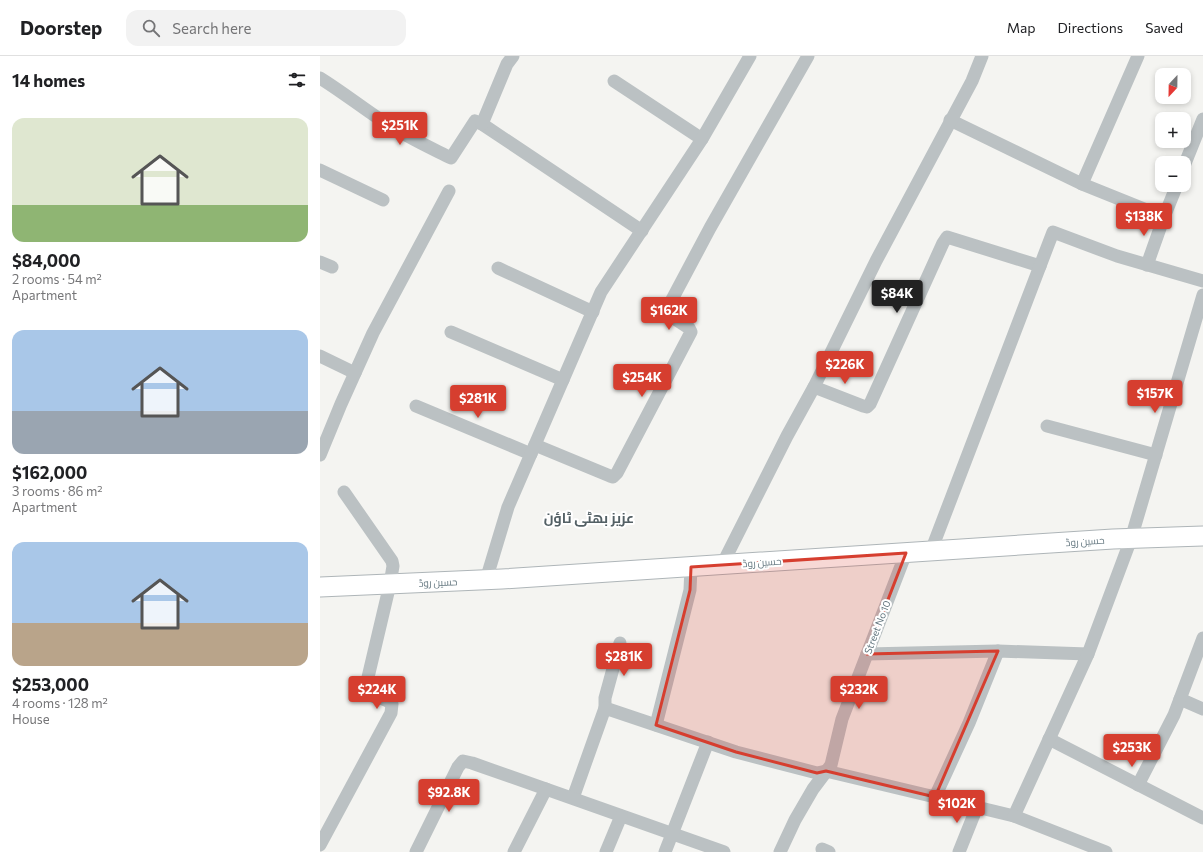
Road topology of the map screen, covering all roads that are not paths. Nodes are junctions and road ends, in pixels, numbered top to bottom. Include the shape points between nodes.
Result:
1 (513, 56) edge
2 (750, 56) edge
3 (808, 56) edge
4 (982, 56) edge
5 (1138, 56) edge
6 (320, 78) edge
7 (614, 81) dead end
8 (1203, 119) edge
9 (950, 120) junction
10 (482, 124) junction
11 (702, 139) junction
12 (1188, 156) edge
13 (320, 170) edge
14 (1082, 184) junction
15 (449, 191) dead end
16 (1173, 192) edge
17 (384, 200) dead end
18 (1164, 217) junction
19 (642, 231) junction
20 (320, 262) edge
21 (1147, 265) junction
22 (1040, 266) junction
23 (332, 267) dead end
24 (498, 268) dead end
25 (1203, 281) edge
26 (1203, 295) edge
27 (593, 312) junction
28 (452, 332) dead end
29 (320, 356) edge
30 (355, 373) junction
31 (563, 380) junction
32 (814, 387) junction
33 (416, 406) dead end
34 (1047, 426) dead end
35 (533, 450) junction
36 (320, 455) edge
37 (1156, 455) junction
38 (344, 492) dead end
39 (1203, 536) edge
40 (1131, 539) junction
41 (931, 552) junction
42 (906, 553) junction
43 (722, 565) junction
44 (691, 567) junction
45 (486, 580) junction
46 (390, 584) junction
47 (320, 587) edge
48 (1203, 638) edge
49 (620, 643) dead end
50 (998, 651) junction
51 (867, 654) junction
52 (1088, 654) junction
53 (1180, 699) junction
54 (605, 708) junction
55 (1203, 709) edge
56 (656, 725) junction
57 (1049, 739) junction
58 (708, 742) junction
59 (826, 771) junction
60 (1138, 785) junction
61 (546, 789) junction
62 (935, 796) junction
63 (573, 798) junction
64 (977, 806) junction
65 (621, 816) junction
66 (1014, 816) junction
67 (1203, 818) edge
68 (671, 833) junction
69 (320, 845) edge
70 (1090, 849) edge
71 (416, 852) edge
72 (514, 852) edge
73 (606, 852) edge
74 (665, 852) edge
75 (724, 852) edge
76 (780, 852) edge
77 (959, 852) edge
78 (1106, 852) edge

1 - 10 street via 507,64
2 - 11 street
3 - 35 street via 668,307 666,313 691,332 617,473 613,477
4 - 9 street via 972,81
5 - 14 street
6 - 10 street via 381,120 451,158 475,121
7 - 11 street
8 - 12 street
9 - 14 street
9 - 32 street
10 - 19 street
11 - 19 street
13 - 17 street
14 - 18 street
15 - 30 street via 373,333
16 - 18 street
18 - 21 street
19 - 27 street via 602,292
20 - 23 street
21 - 22 street via 1053,232
21 - 25 street
22 - 32 street via 947,237 870,404 867,407 863,406
22 - 41 street
24 - 27 street
26 - 37 street
27 - 31 street
28 - 31 street
29 - 30 street
30 - 36 street
31 - 35 street
32 - 43 street
33 - 35 street
34 - 37 street
35 - 45 street via 508,507
37 - 40 street
38 - 46 street via 392,561 394,566
39 - 40 street, حسین روڈ
40 - 41 street, حسین روڈ
40 - 52 street
41 - 42 street, حسین روڈ
42 - 43 street, حسین روڈ
42 - 51 street, Street No 10
43 - 44 street, حسین روڈ
44 - 45 street, حسین روڈ
44 - 56 street via 690,590
45 - 46 street, حسین روڈ
46 - 47 street, حسین روڈ
46 - 69 street via 365,690 371,696 392,704 391,713
48 - 53 street
49 - 54 street via 605,698
50 - 51 street
50 - 52 street
50 - 62 street via 969,724
51 - 59 street, Street No 10 via 842,719 831,765
52 - 57 street
53 - 55 street
53 - 60 street
54 - 56 street
54 - 63 street
56 - 58 street
57 - 60 street
57 - 66 street
58 - 59 street via 736,752 817,772
58 - 68 street
59 - 62 street
59 - 76 street, Street No 10 via 795,820
60 - 67 street
61 - 63 street
61 - 71 street via 463,761
61 - 72 street
62 - 64 street
63 - 65 street
64 - 66 street
64 - 77 street
65 - 68 street
65 - 73 street
66 - 70 street
68 - 74 street
68 - 75 street
70 - 78 street

